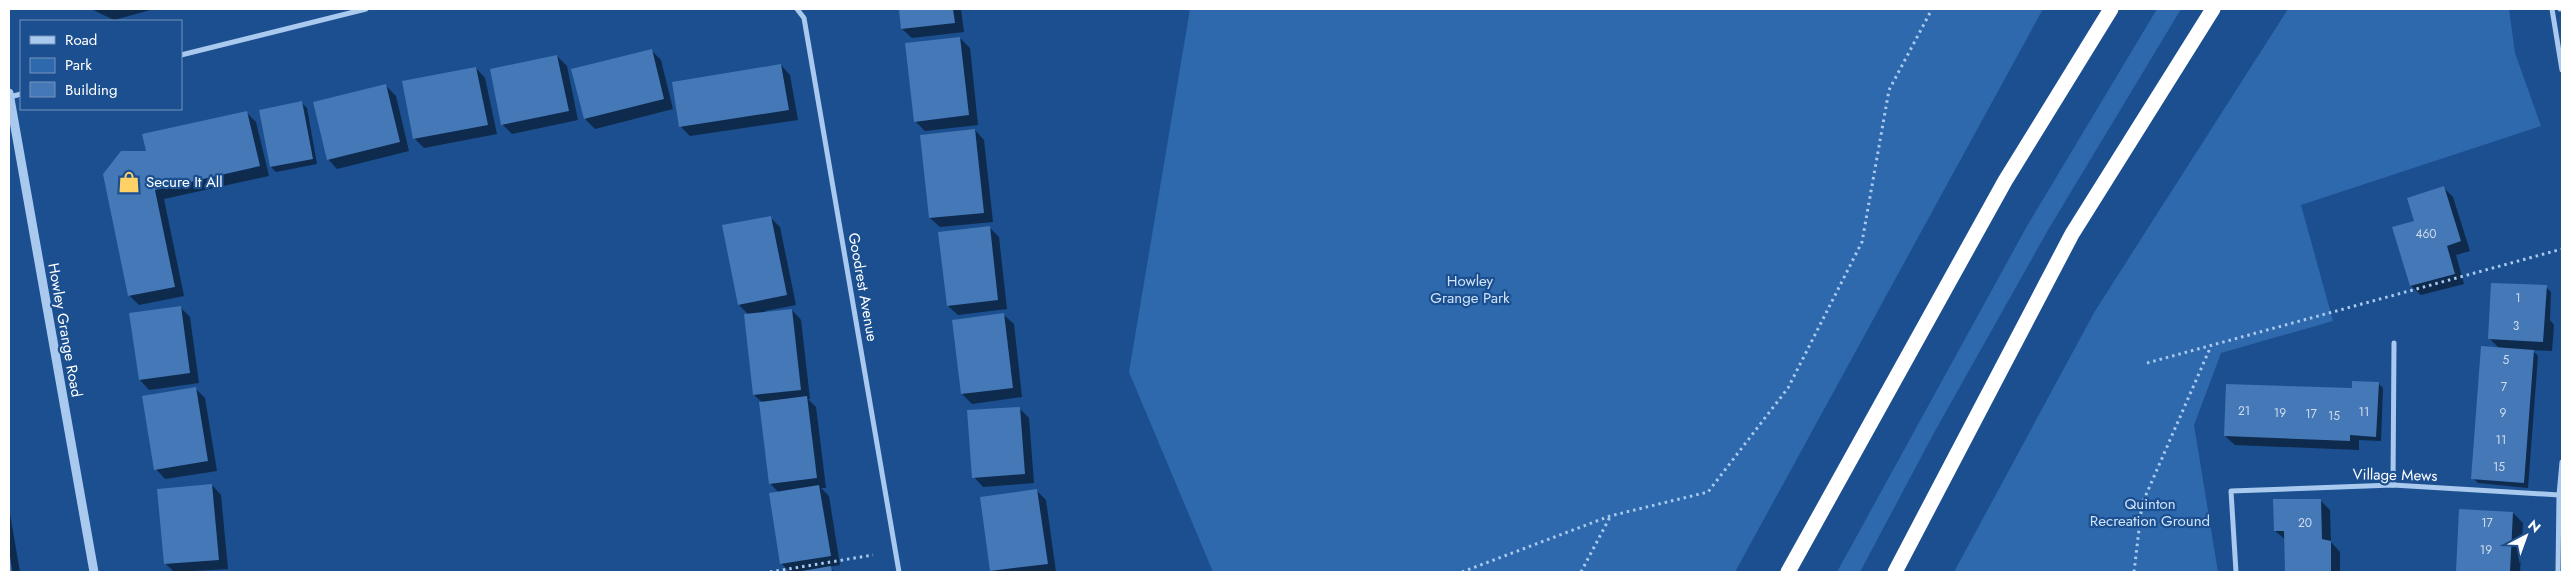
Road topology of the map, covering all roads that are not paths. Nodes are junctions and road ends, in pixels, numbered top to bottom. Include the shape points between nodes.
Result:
1 (366, 9) edge
2 (797, 9) edge
3 (2111, 9) edge
4 (2213, 9) edge
5 (2552, 9) edge
6 (182, 55) edge
7 (2562, 70) edge
8 (9, 96) edge
9 (2394, 343) dead end
10 (2562, 462) edge
11 (2393, 485) junction
12 (2559, 495) junction
13 (94, 572) edge
14 (899, 572) edge
15 (1788, 572) edge
16 (1895, 572) edge
17 (2236, 572) edge
18 (2558, 572) edge

1 - 6 street
2 - 14 street, Goodrest Avenue via 804,18
3 - 15 highway via 2005,181
4 - 16 highway via 2072,234
5 - 7 street
8 - 13 street, Howley Grange Road
9 - 11 street
10 - 12 street
11 - 12 street, Village Mews
11 - 17 street, Village Mews via 2231,491
12 - 18 street

